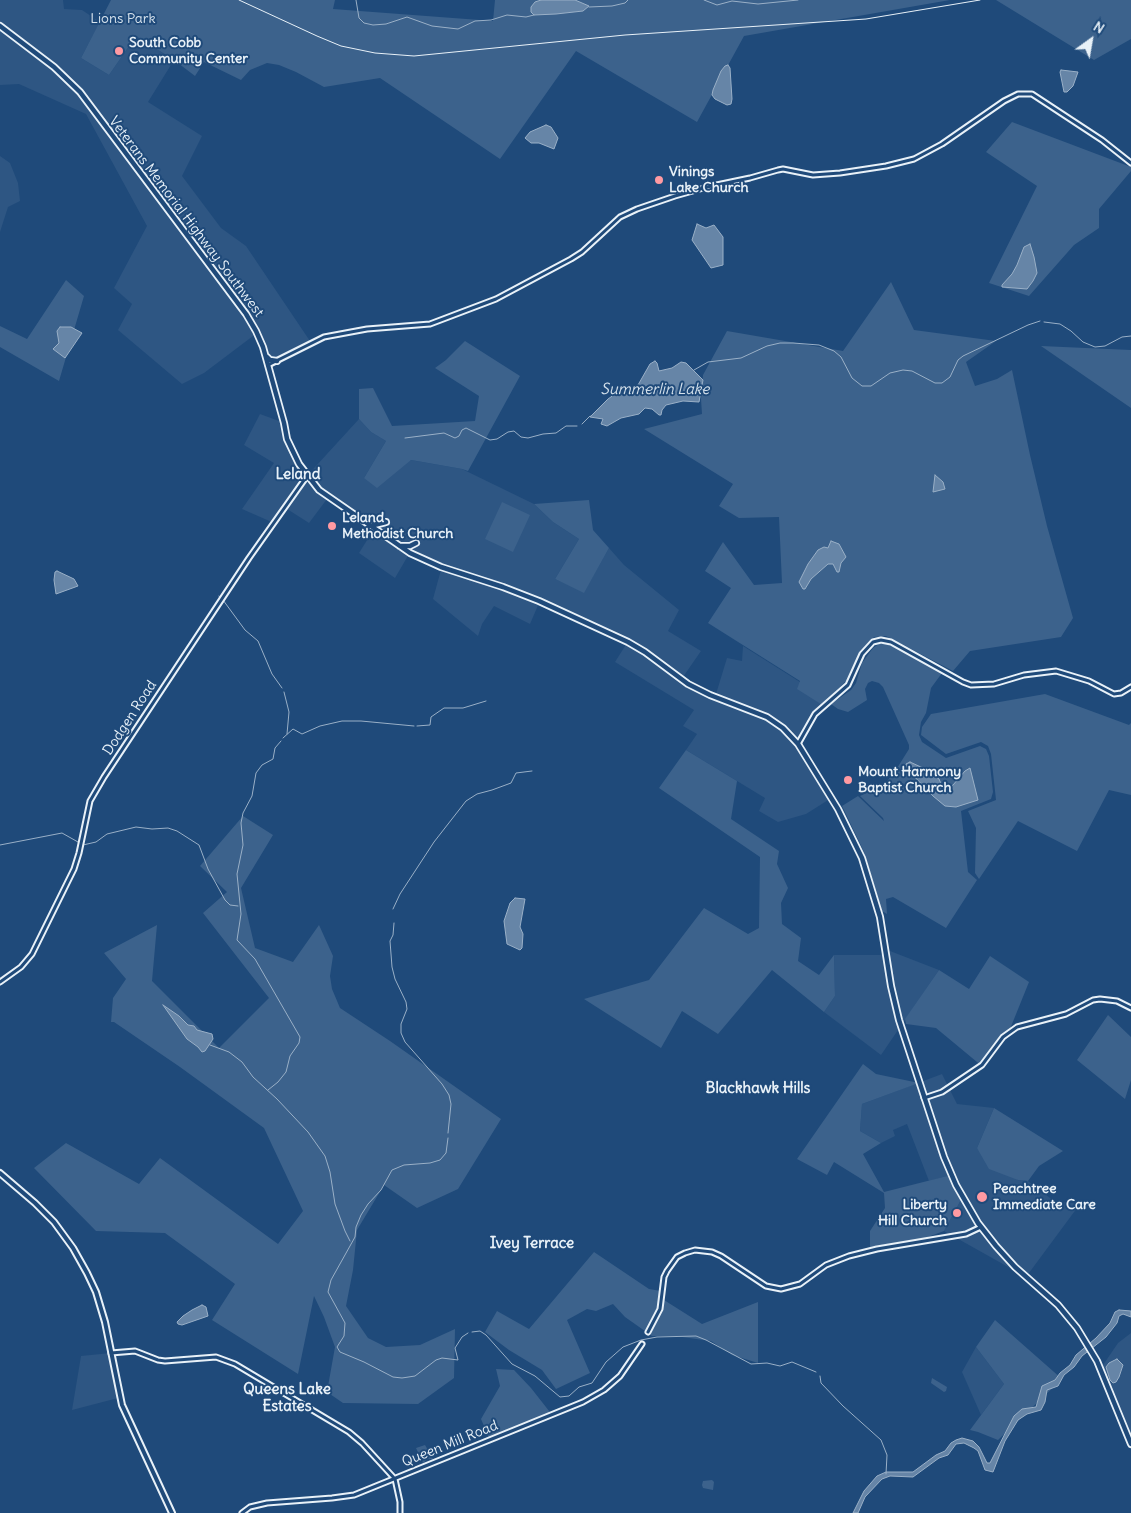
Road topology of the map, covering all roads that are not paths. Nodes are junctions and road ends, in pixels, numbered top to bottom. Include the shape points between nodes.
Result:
1 (0, 26) edge
2 (1131, 163) edge
3 (266, 356) junction
4 (277, 360) junction
5 (268, 365) junction
6 (307, 476) junction
7 (386, 522) dead end
8 (370, 526) junction
9 (416, 543) dead end
10 (400, 546) junction
11 (1131, 687) edge
12 (798, 744) junction
13 (0, 982) edge
14 (1131, 1008) edge
15 (924, 1098) junction
16 (0, 1173) edge
17 (981, 1227) junction
18 (648, 1332) dead end
19 (642, 1344) dead end
20 (112, 1353) junction
21 (1131, 1444) edge
22 (395, 1479) junction
23 (172, 1513) edge
24 (242, 1513) edge
25 (400, 1513) edge

1 - 3 main road, Veterans Memorial Highway Southwest via 64,76 85,99 246,314
2 - 4 street via 1070,118 1032,94 1023,93 1004,101 942,144 914,159 821,175 783,169 689,191 620,217 582,252 496,299 430,324 367,329 324,337
3 - 4 main road
3 - 5 main road, Veterans Memorial Highway Southwest
4 - 5 street
5 - 6 main road, Veterans Memorial Highway Southwest via 287,440
6 - 8 main road, Veterans Memorial Highway Southwest via 319,490
6 - 13 street, Dodgen Road via 104,777 90,801 74,869 32,954 21,967
7 - 8 main road
8 - 10 main road, Veterans Memorial Highway Southwest
9 - 10 main road
10 - 12 main road, Veterans Memorial Highway Southwest via 441,567 503,587 628,642 688,684 767,717
11 - 12 street via 1114,694 1056,671 1024,675 994,684 971,685 891,642 881,640 873,642 862,654 848,685 815,714
12 - 15 main road, Veterans Memorial Highway Southwest via 838,809 862,858 880,919 896,1008
14 - 15 street via 1100,998 1058,1017 1017,1027 1003,1037 982,1065 942,1092
15 - 17 main road, Veterans Memorial Highway Southwest via 953,1180
16 - 20 main road via 43,1210 73,1248 96,1292
17 - 18 street via 966,1234 849,1256 826,1265 800,1284 780,1289 766,1286 712,1252 695,1250 684,1253 666,1270 660,1309
17 - 21 main road, Veterans Memorial Highway Southwest via 1010,1262 1066,1313 1084,1337
19 - 22 street, Queen Mill Road via 620,1376 590,1398
20 - 22 street via 135,1351 165,1361 216,1357 228,1360 349,1432
20 - 23 main road via 123,1408
22 - 24 street, Queen Mill Road via 349,1496 267,1503 250,1507
22 - 25 street

